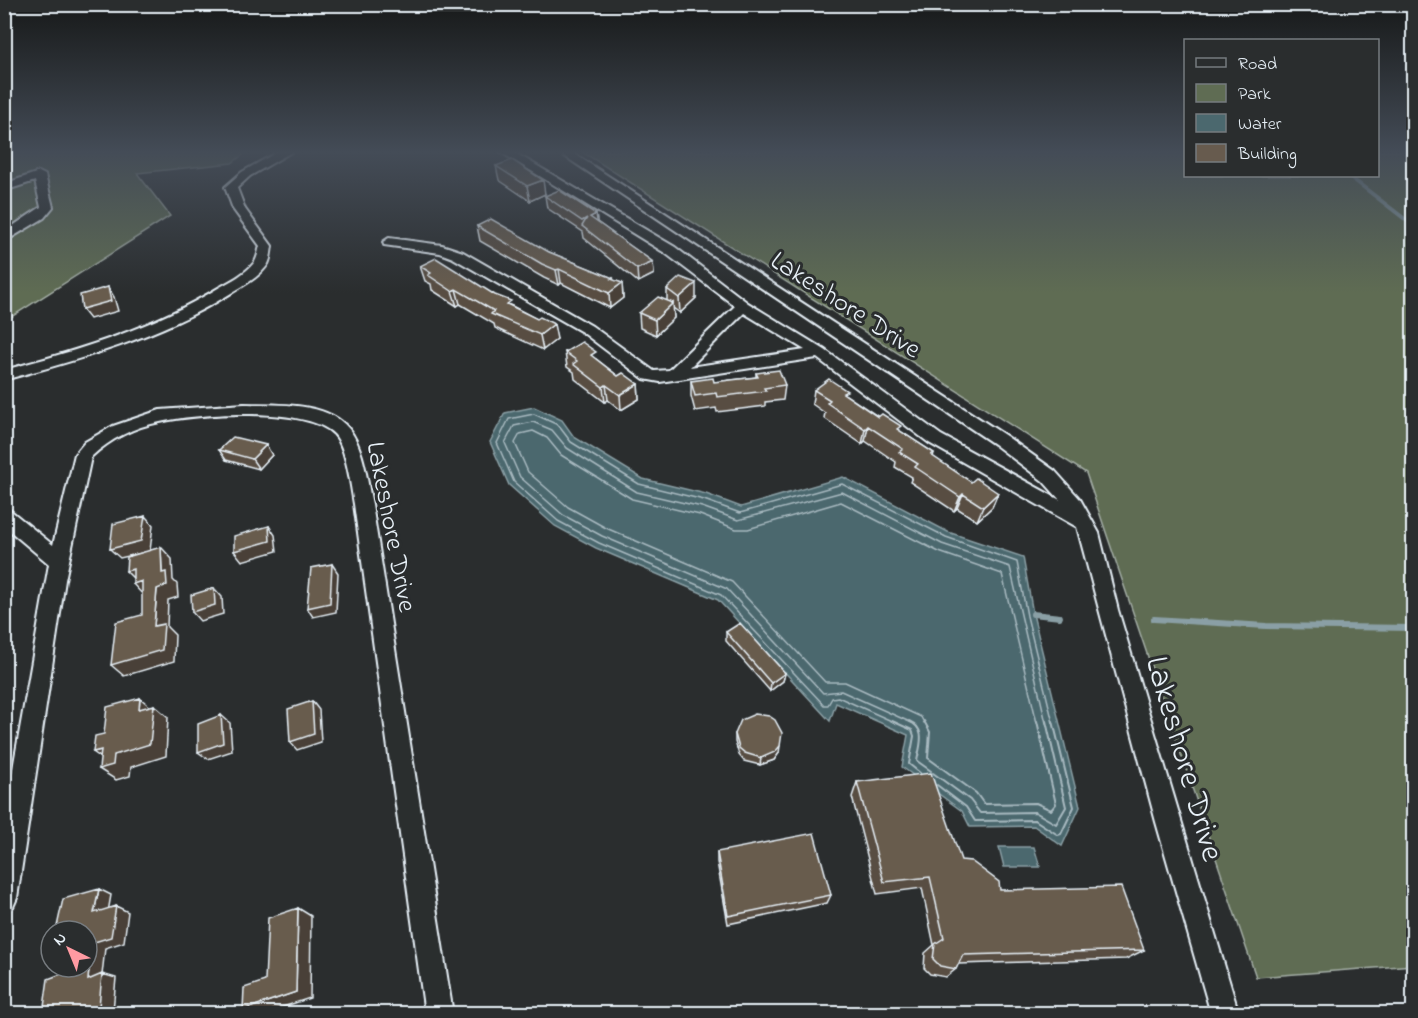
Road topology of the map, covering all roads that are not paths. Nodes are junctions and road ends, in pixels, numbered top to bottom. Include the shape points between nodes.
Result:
1 (45, 199) edge
2 (233, 199) edge
3 (584, 199) edge
4 (635, 199) edge
5 (4, 238) edge
6 (388, 243) dead end
7 (743, 306) junction
8 (820, 353) junction
9 (674, 374) junction
10 (4, 375) edge
11 (4, 515) edge
12 (1084, 522) junction
13 (59, 561) junction
14 (4, 898) edge
15 (439, 1014) edge
16 (1225, 1014) edge

1 - 5 street via 47,207 40,215
2 - 10 street via 266,246 263,261 247,276 148,331
3 - 7 street, Lakeshore Drive via 670,250
4 - 12 street, Lakeshore Drive via 1000,440 1048,476 1074,504
6 - 9 street, Lakeshore Drive via 442,249 459,255 586,329 649,375
7 - 8 street, Lakeshore Drive
7 - 9 street, Lakeshore Drive
8 - 9 street, Lakeshore Drive
8 - 12 street, Lakeshore Drive via 935,439
11 - 13 street
12 - 16 street, Lakeshore Drive via 1090,532 1164,811
13 - 14 street, Lakeshore Drive
13 - 15 street, Lakeshore Drive via 82,454 96,441 125,427 162,416 203,411 267,410 325,419 345,435 363,504

